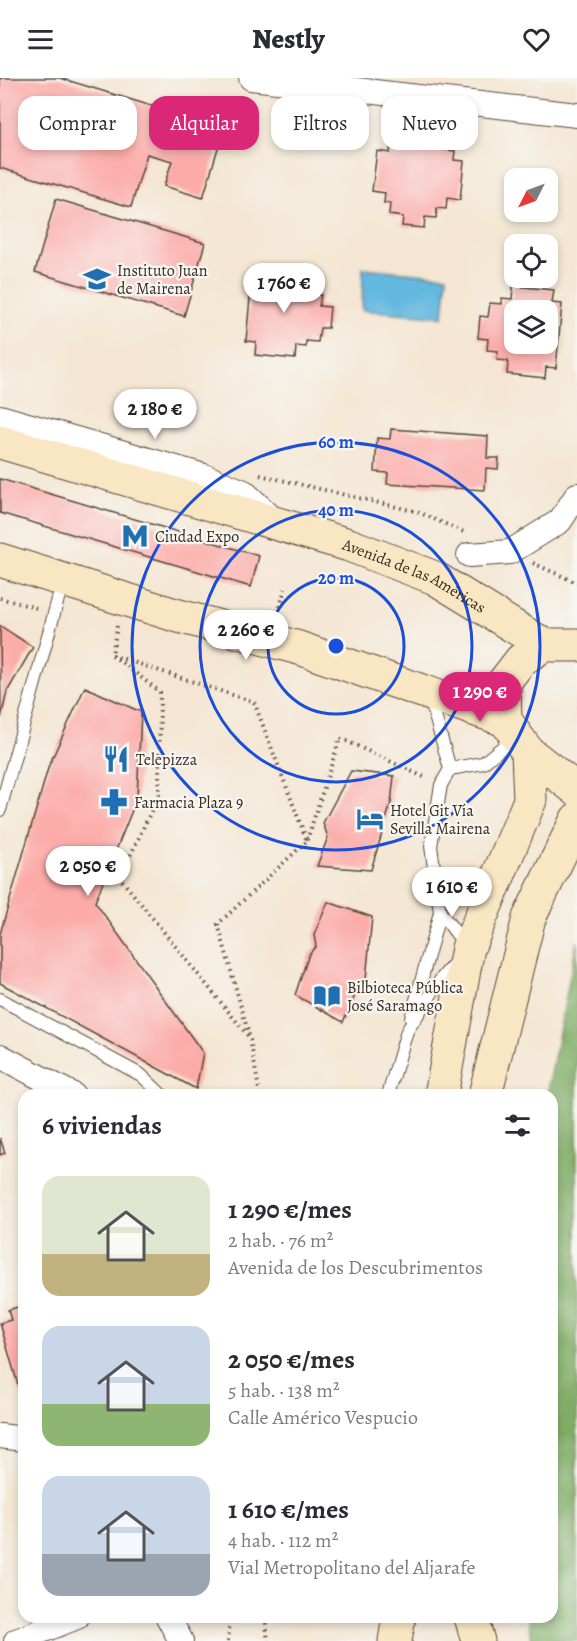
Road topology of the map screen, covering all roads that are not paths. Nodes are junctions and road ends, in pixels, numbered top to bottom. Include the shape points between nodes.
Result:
1 (251, 78) edge
2 (577, 115) edge
3 (0, 417) edge
4 (0, 442) edge
5 (577, 495) edge
6 (277, 523) junction
7 (469, 555) dead end
8 (0, 560) edge
9 (63, 579) junction
10 (544, 645) junction
11 (577, 645) edge
12 (429, 694) junction
13 (517, 736) junction
14 (450, 770) junction
15 (577, 790) edge
16 (0, 810) edge
17 (577, 819) edge
18 (440, 912) junction
19 (468, 948) junction
20 (0, 999) edge
21 (407, 1031) junction
22 (0, 1056) edge
23 (62, 1089) edge
24 (156, 1089) edge
25 (390, 1089) edge
26 (442, 1089) edge
27 (486, 1089) edge
28 (0, 1436) edge
29 (18, 1438) edge
30 (59, 1623) edge
31 (171, 1623) edge
32 (387, 1623) edge
33 (392, 1623) edge
34 (398, 1623) edge
35 (473, 1623) edge
36 (16, 1641) edge
37 (181, 1641) edge
38 (388, 1641) edge
39 (395, 1641) edge
40 (478, 1641) edge

1 - 2 street
3 - 6 street, Avenida de las Américas via 204,476 244,492
4 - 6 street, Avenida de las Américas
5 - 7 street via 560,521 510,552
6 - 10 street, Avenida de las Américas via 350,545 435,578
8 - 9 street
9 - 12 street via 298,648
9 - 16 lane
10 - 11 street
10 - 13 street via 521,660 504,682
12 - 13 street
12 - 14 lane
13 - 14 lane via 483,763
13 - 15 street
13 - 19 street via 530,800
14 - 18 lane via 441,785 431,846
17 - 27 street via 529,918
18 - 19 lane
18 - 21 lane
19 - 21 lane via 441,979
19 - 26 street
20 - 24 lane via 141,1075
21 - 25 lane
22 - 23 street
28 - 29 street
30 - 36 street
31 - 37 street
32 - 38 lane
33 - 38 lane
34 - 39 street
35 - 40 street

